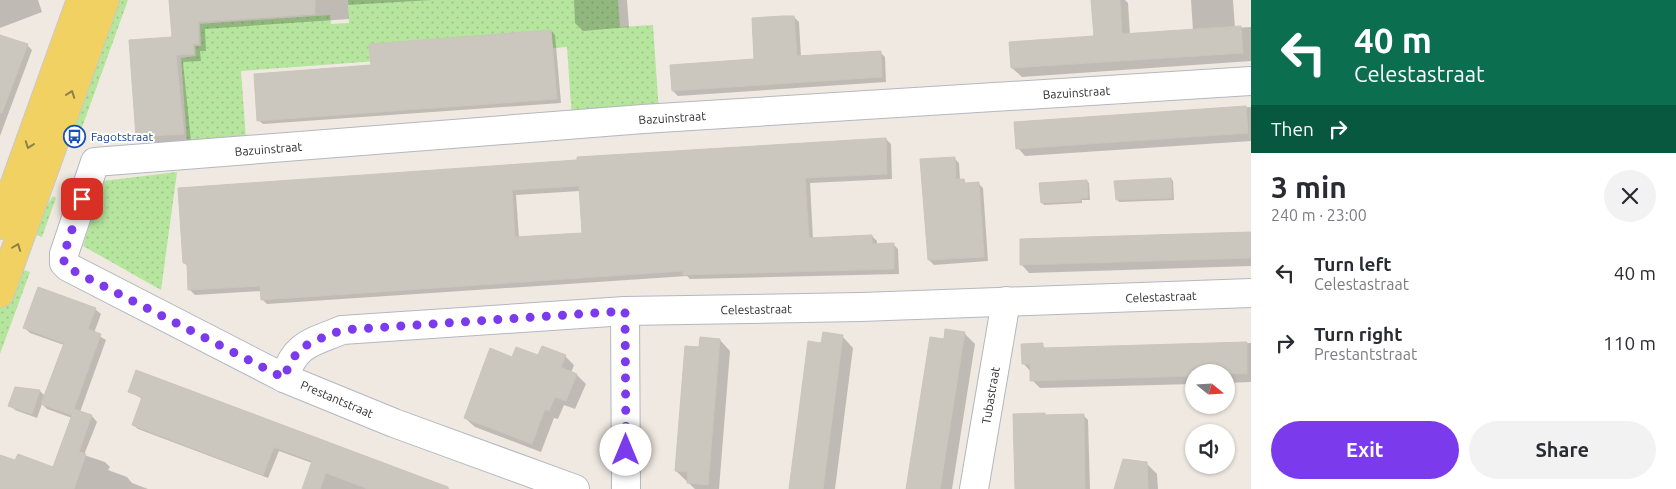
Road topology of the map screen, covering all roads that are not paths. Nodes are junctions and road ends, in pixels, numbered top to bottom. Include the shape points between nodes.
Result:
1 (82, 0) edge
2 (105, 0) edge
3 (1251, 81) edge
4 (0, 225) edge
5 (64, 254) joint
6 (0, 292) edge
7 (1251, 294) edge
8 (1006, 301) junction
9 (625, 311) junction
10 (284, 378) junction
11 (575, 489) edge
12 (626, 489) edge
13 (974, 489) edge

1 -> 4 main road
6 -> 2 main road
3 - 5 street, Bazuinstraat via 643,119 95,162
5 - 10 street, Prestantstraat via 68,268
7 - 8 street, Celestastraat
8 - 9 street, Celestastraat
8 - 13 street, Tubastraat
9 - 10 street, Celestastraat via 342,330 302,347 290,360
9 - 12 street
10 - 11 street, Prestantstraat via 394,423

